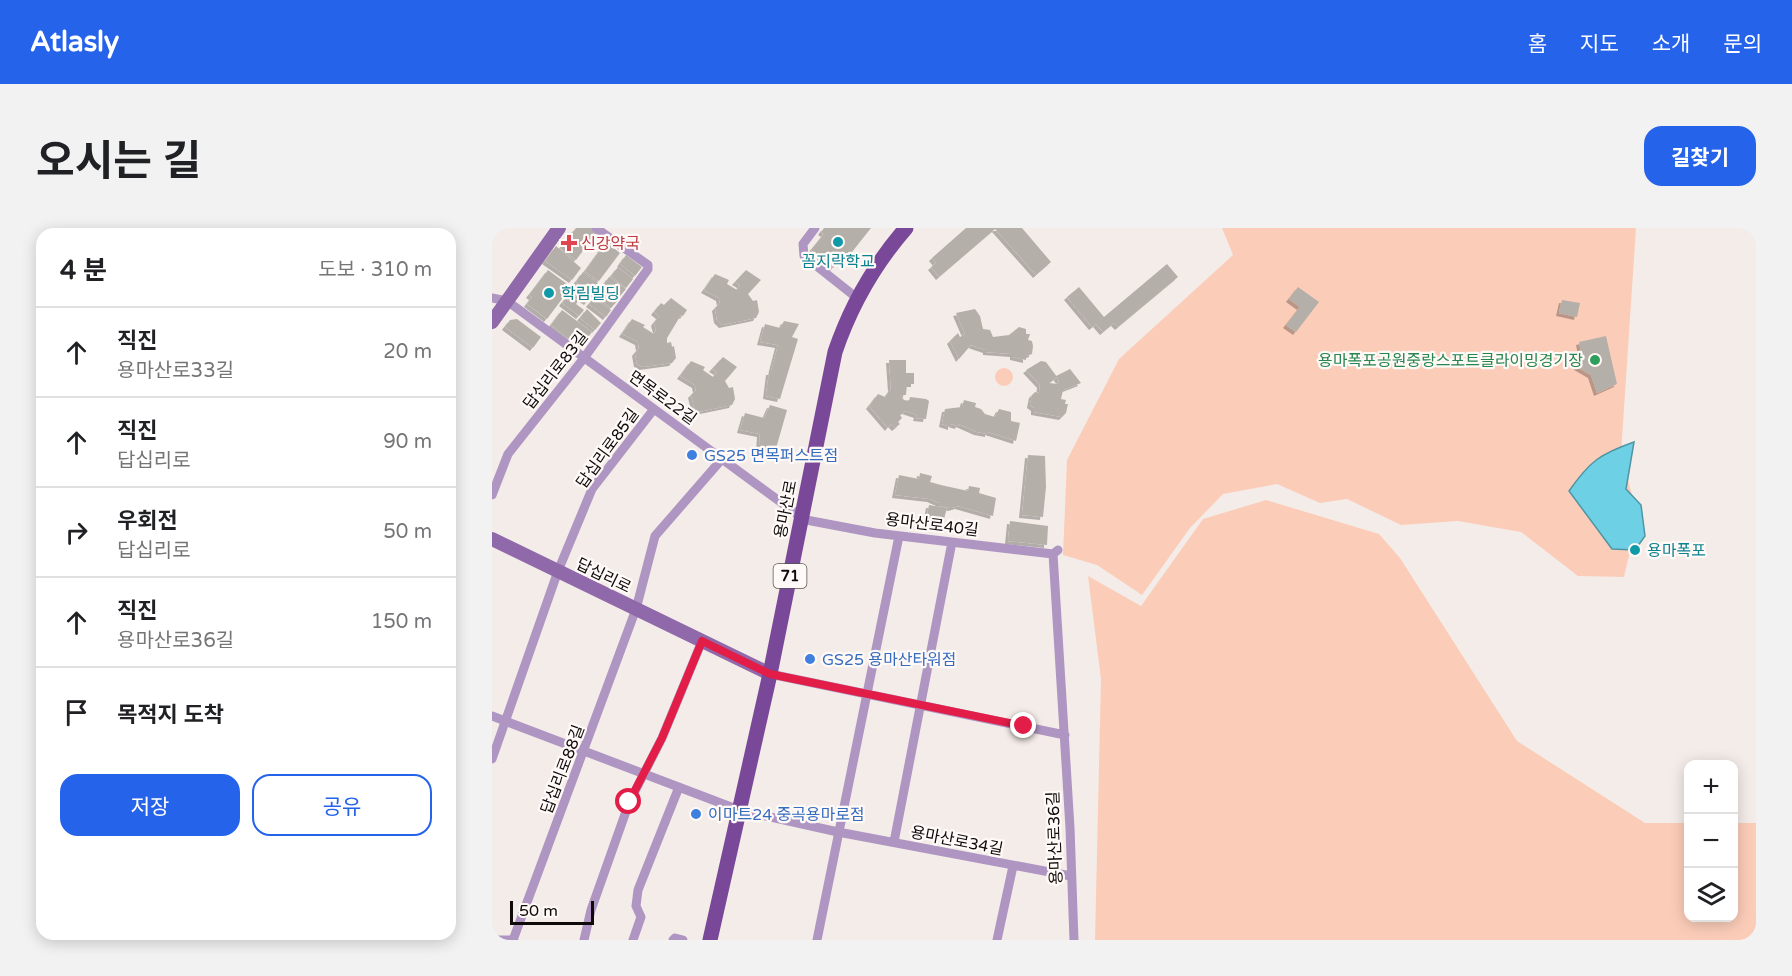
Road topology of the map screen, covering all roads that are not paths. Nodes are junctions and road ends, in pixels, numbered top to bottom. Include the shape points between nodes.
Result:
1 (559, 228) edge
2 (596, 228) edge
3 (815, 228) edge
4 (906, 228) edge
5 (492, 298) edge
6 (857, 298) junction
7 (507, 302) junction
8 (492, 322) edge
9 (584, 358) junction
10 (654, 409) junction
11 (722, 459) junction
12 (492, 495) edge
13 (801, 518) junction
14 (899, 536) junction
15 (492, 538) edge
16 (952, 542) junction
17 (1055, 552) joint
18 (558, 571) junction
19 (636, 609) junction
20 (702, 641) junction
21 (770, 674) junction
22 (867, 693) junction
23 (920, 705) junction
24 (492, 716) edge
25 (506, 721) junction
26 (1065, 735) junction
27 (585, 752) junction
28 (492, 759) edge
29 (644, 774) junction
30 (679, 787) junction
31 (739, 810) junction
32 (838, 832) junction
33 (894, 842) junction
34 (1012, 866) junction
35 (1071, 876) junction
36 (498, 940) edge
37 (513, 940) edge
38 (584, 940) edge
39 (633, 940) edge
40 (673, 940) edge
41 (683, 940) edge
42 (710, 940) edge
43 (817, 940) edge
44 (997, 940) edge
45 (1074, 940) edge

1 - 7 street
2 - 9 street, 답십리로83길 via 649,268
3 - 6 street via 803,244 804,256
4 - 6 main road, 용마산로 / 71 via 867,278
5 - 7 street
6 - 13 main road, 용마산로 / 71 via 835,352
7 - 8 street
7 - 9 street, 면목로22길
9 - 10 street, 면목로22길
9 - 12 street, 답십리로83길 via 508,454
10 - 11 street, 면목로22길
10 - 18 street, 답십리로85길 via 592,489
11 - 13 street, 면목로22길
11 - 19 street, 답십리로88길 via 655,536
13 - 14 street, 용마산로40길
13 - 21 main road, 용마산로 / 71
14 - 16 street, 용마산로40길
14 - 22 street
15 - 18 street, 답십리로
16 - 17 street, 용마산로40길
16 - 23 street
17 - 26 street, 용마산로36길
18 - 19 street, 답십리로
18 - 25 street, 답십리로85길
19 - 20 street, 답십리로
19 - 27 street, 답십리로88길
20 - 21 street, 답십리로
20 - 29 street
21 - 22 street
21 - 31 main road, 용마산로 / 71
22 - 23 street
22 - 32 street
23 - 26 street
23 - 33 street
24 - 25 street, 용마산로34길
25 - 27 street, 용마산로34길
25 - 28 street, 답십리로85길
26 - 35 street, 용마산로36길
27 - 29 street, 용마산로34길
27 - 37 street, 답십리로88길
29 - 30 street, 용마산로34길
29 - 38 street via 629,802
30 - 31 street, 용마산로34길
30 - 39 street via 638,890 636,906 641,917
31 - 32 street, 용마산로34길
31 - 42 main road, 용마산로 / 71
32 - 33 street, 용마산로34길
32 - 43 street
33 - 34 street, 용마산로34길
34 - 35 street, 용마산로34길
34 - 44 street
35 - 45 street, 용마산로36길
36 - 37 street
40 - 41 street

